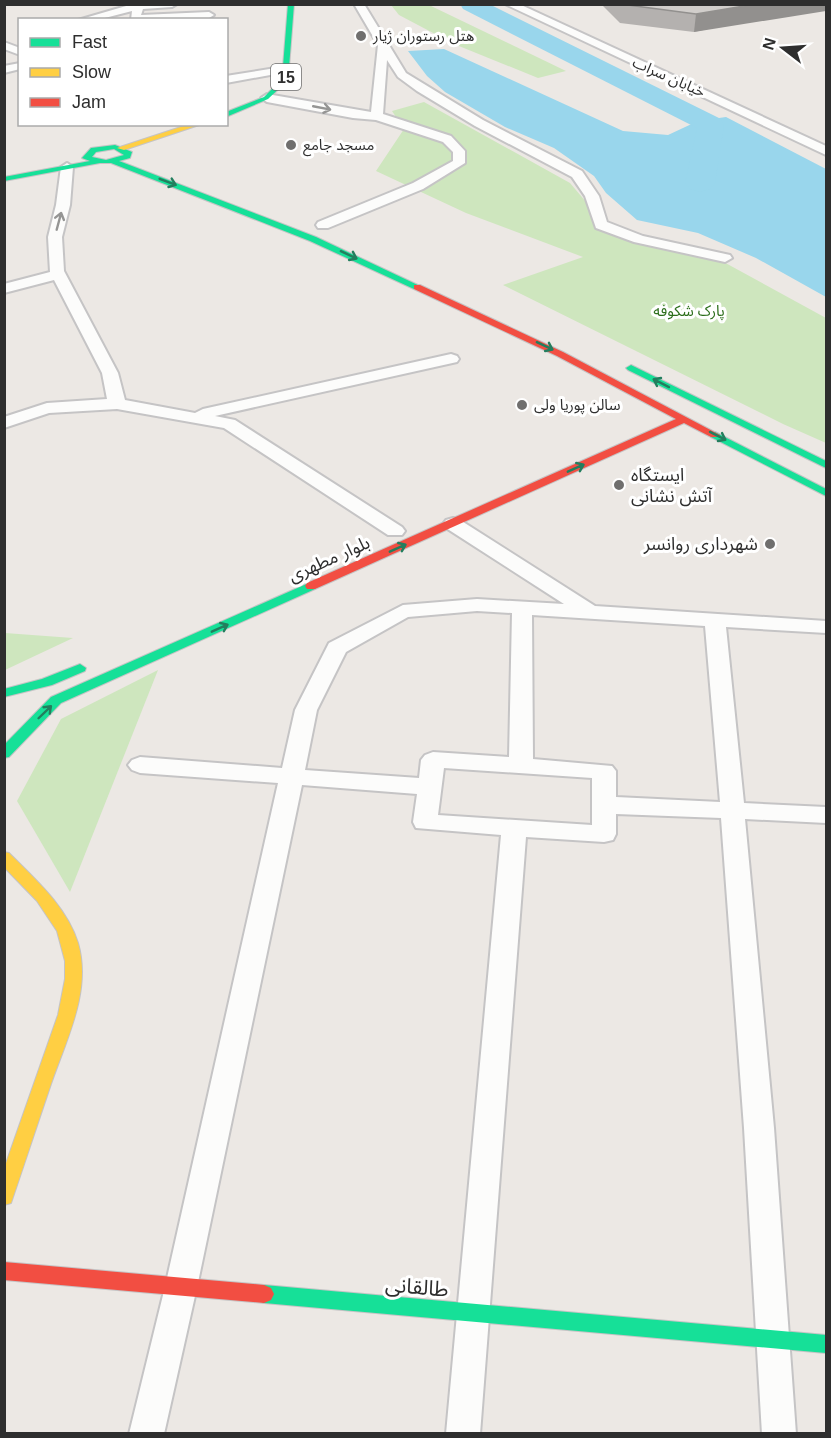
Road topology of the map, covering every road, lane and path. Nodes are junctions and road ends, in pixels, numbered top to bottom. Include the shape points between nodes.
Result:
1 (171, 4) edge
2 (291, 4) edge
3 (359, 4) edge
4 (510, 4) edge
5 (139, 6) edge
6 (209, 15) dead end
7 (91, 18) edge
8 (176, 18) edge
9 (4, 45) edge
10 (383, 46) junction
11 (18, 51) edge
12 (288, 69) junction
13 (228, 80) edge
14 (267, 98) junction
15 (228, 114) edge
16 (378, 116) junction
17 (193, 126) edge
18 (124, 151) junction
19 (826, 151) edge
20 (96, 156) junction
21 (113, 161) junction
22 (162, 165) dead end
23 (67, 167) junction
24 (4, 169) edge
25 (4, 179) edge
26 (318, 223) joint
27 (344, 235) dead end
28 (725, 258) dead end
29 (58, 274) junction
30 (4, 289) edge
31 (526, 325) dead end
32 (510, 331) junction
33 (451, 359) dead end
34 (622, 363) dead end
35 (117, 404) junction
36 (661, 408) junction
37 (193, 417) junction
38 (640, 417) dead end
39 (684, 419) junction
40 (4, 423) edge
41 (826, 465) edge
42 (826, 493) edge
43 (453, 524) junction
44 (394, 531) dead end
45 (522, 607) junction
46 (591, 612) junction
47 (715, 620) junction
48 (826, 627) edge
49 (91, 663) dead end
50 (4, 693) edge
51 (4, 754) edge
52 (140, 765) dead end
53 (520, 766) junction
54 (291, 778) junction
55 (430, 787) junction
56 (604, 805) junction
57 (733, 810) junction
58 (826, 815) edge
59 (514, 828) junction
60 (4, 857) edge
61 (4, 1197) edge
62 (4, 1271) edge
63 (181, 1287) junction
64 (471, 1313) junction
65 (774, 1340) junction
66 (826, 1344) edge
67 (146, 1434) edge
68 (463, 1434) edge
69 (779, 1434) edge

1 - 5 street
2 - 12 main road, 15
3 - 10 street
4 - 19 street, خیابان سراب
5 - 7 street
5 - 8 street via 135,18
6 - 8 street
9 - 11 street
10 - 16 street
10 - 28 street via 402,75 421,89 577,174 592,196 601,225 639,239
12 - 13 street
12 - 14 main road, 15 via 279,89
14 - 15 main road, 15
14 -> 16 street
16 - 26 street via 447,139 459,151 459,163 418,186
17 - 18 main road
18 - 20 main road
18 - 21 main road
18 - 22 main road
20 - 21 main road
20 - 23 main road
20 - 24 main road
21 -> 32 main road via 313,238
23 - 25 main road
29 -> 23 street via 55,237
26 - 27 main road
29 - 30 street
29 - 35 street via 111,373
31 - 32 main road
32 -> 36 main road
33 - 37 street
41 -> 34 main road
35 - 37 street
35 - 40 street via 47,408
36 - 38 main road
36 - 39 main road
37 - 44 street via 229,424 249,435
39 -> 42 main road
43 -> 39 main road, بلوار مطهری
43 - 46 street
51 -> 43 main road, بلوار مطهری via 56,700
45 - 46 street
45 - 53 street
45 - 54 street via 477,605 403,611 337,648 306,710
46 - 47 street
47 - 48 street
47 - 57 street
49 - 50 main road via 47,682
52 - 54 street
53 - 55 street via 433,760
53 - 56 street via 604,771
54 - 55 street
54 - 63 street
55 - 59 street via 424,822
56 - 57 street
56 - 59 street via 604,834
57 - 58 street
57 - 65 street
59 - 64 street
60 - 61 main road via 36,891 69,938 74,977 69,1005
62 - 63 main road, طالقانی
63 - 64 main road, طالقانی
63 - 67 street
64 - 65 main road, طالقانی
64 - 68 street
65 - 66 main road, طالقانی
65 - 69 street

